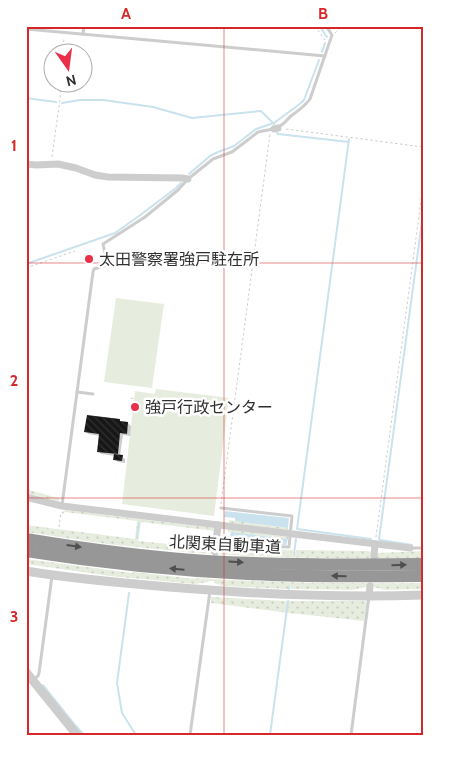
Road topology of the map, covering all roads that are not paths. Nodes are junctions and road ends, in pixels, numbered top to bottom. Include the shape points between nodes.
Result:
1 (84, 26) edge
2 (326, 26) edge
3 (26, 29) edge
4 (83, 34) junction
5 (325, 56) junction
6 (26, 164) edge
7 (188, 179) junction
8 (77, 392) junction
9 (92, 394) dead end
10 (26, 497) edge
11 (62, 506) junction
12 (221, 508) road end
13 (218, 525) junction
14 (290, 534) junction
15 (26, 539) edge
16 (375, 544) junction
17 (215, 548) joint
18 (410, 548) joint
19 (423, 548) edge
20 (26, 551) edge
21 (374, 556) dead end
22 (423, 564) edge
23 (26, 572) edge
24 (52, 576) junction
25 (423, 576) edge
26 (210, 586) junction
27 (370, 586) dead end
28 (423, 595) edge
29 (369, 596) junction
30 (26, 672) edge
31 (33, 680) junction
32 (77, 735) edge
33 (190, 735) edge
34 (350, 735) edge

1 - 4 lane
2 - 5 lane via 332,35
3 - 4 lane
4 - 5 lane
5 - 7 lane via 310,99 285,124 258,132 232,152 213,159
6 - 7 street via 58,164 108,177
7 - 8 lane via 145,217 103,244 107,263 94,269
8 - 9 lane
8 - 11 lane
10 - 11 street
11 - 13 street
12 - 14 lane via 292,516
13 - 14 street
13 - 17 street
14 - 16 street
14 - 17 lane via 289,547
15 -> 22 highway, 北関東自動車道 via 207,561
16 - 18 street
16 - 21 street
18 - 19 lane
25 -> 20 highway, 北関東自動車道 via 207,572
23 - 24 street
24 - 26 street
24 - 31 lane via 39,673
26 - 29 street via 261,594
26 - 33 lane
27 - 29 street
28 - 29 street
29 - 34 lane
30 - 31 street
31 - 32 street

